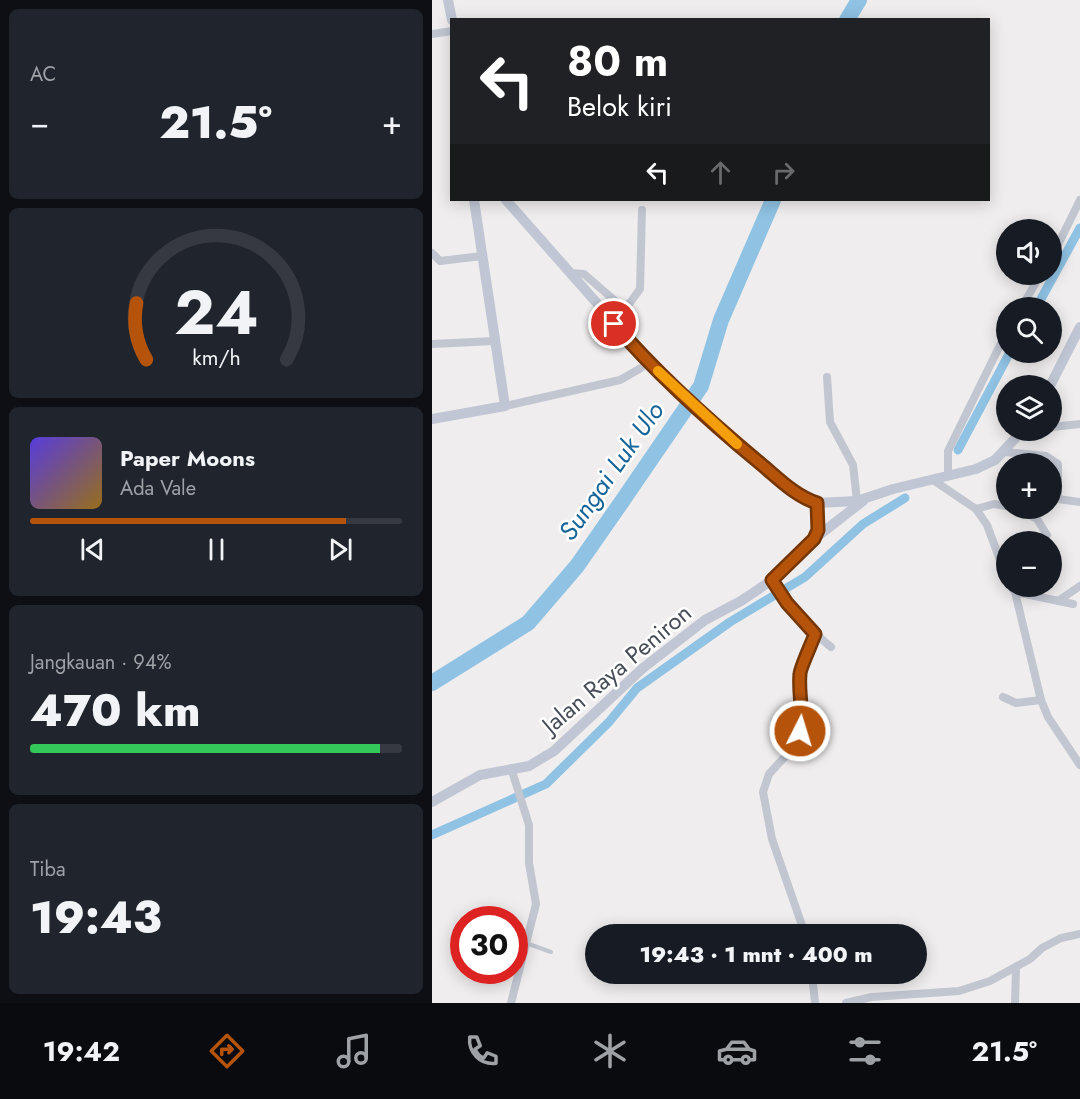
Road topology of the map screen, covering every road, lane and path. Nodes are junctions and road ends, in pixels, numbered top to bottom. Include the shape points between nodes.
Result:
1 (448, 0) edge
2 (452, 18) edge
3 (450, 31) edge
4 (432, 34) edge
5 (1080, 200) edge
6 (474, 201) edge
7 (507, 201) edge
8 (642, 210) dead end
9 (1062, 237) edge
10 (432, 253) edge
11 (482, 256) junction
12 (569, 273) junction
13 (1080, 327) edge
14 (495, 341) junction
15 (432, 344) edge
16 (996, 353) edge
17 (641, 368) dead end
18 (1056, 375) edge
19 (827, 377) dead end
20 (505, 406) junction
21 (432, 419) edge
22 (1080, 424) edge
23 (1062, 426) edge
24 (1014, 441) edge
25 (1004, 452) junction
26 (948, 476) junction
27 (933, 480) junction
28 (870, 496) junction
29 (857, 501) junction
30 (1080, 502) edge
31 (817, 503) junction
32 (996, 504) edge
33 (976, 509) junction
34 (814, 539) junction
35 (996, 549) edge
36 (772, 580) junction
37 (1080, 586) edge
38 (1015, 597) edge
39 (1042, 597) edge
40 (1058, 601) junction
41 (1073, 604) dead end
42 (815, 634) junction
43 (831, 647) dead end
44 (1004, 698) dead end
45 (1041, 700) junction
46 (1079, 761) edge
47 (511, 768) junction
48 (432, 802) edge
49 (802, 924) edge
50 (528, 932) edge
51 (1080, 934) edge
52 (528, 944) edge
53 (551, 952) dead end
54 (1016, 968) junction
55 (515, 984) edge
56 (813, 984) edge
57 (511, 1003) edge
58 (815, 1003) edge
59 (846, 1003) edge
60 (1014, 1003) edge

1 - 2 main road
3 - 4 street
5 - 9 street
6 - 11 main road
7 - 12 main road
8 - 12 street via 640,289 628,304 621,306 584,274
10 - 11 street via 440,261
11 - 14 main road
12 - 31 main road via 654,367 755,459 800,496
13 - 18 main road
14 - 15 street
14 - 20 main road
16 - 26 street via 948,451
17 - 20 street via 620,380
19 - 29 street via 830,423 853,465
20 - 21 main road
22 - 23 street
24 - 25 main road
25 - 26 main road via 976,469
25 - 30 street via 1046,456 1058,464 1058,499
26 - 27 main road
27 - 28 main road
27 - 33 street
28 - 29 main road
28 - 34 main road, Jalan Raya Peniron
29 - 31 main road
31 - 34 main road via 818,530
32 - 33 street
33 - 35 street
34 - 36 main road, Jalan Raya Peniron
36 - 42 street
36 - 47 main road, Jalan Raya Peniron via 705,620 643,668 554,751 528,766
37 - 40 street
38 - 45 street
39 - 40 street
40 - 41 street
42 - 43 street
42 - 49 street via 800,672 800,731 791,750 769,774 763,792 772,839
44 - 45 street via 1018,703
45 - 46 street via 1048,717
47 - 48 main road, Jalan Raya Peniron via 480,775
47 - 50 street via 526,811 530,838 529,863 536,904
51 - 54 street via 1042,948
52 - 53 lane
54 - 59 street via 959,991 872,997
54 - 60 street
55 - 57 street
56 - 58 street

